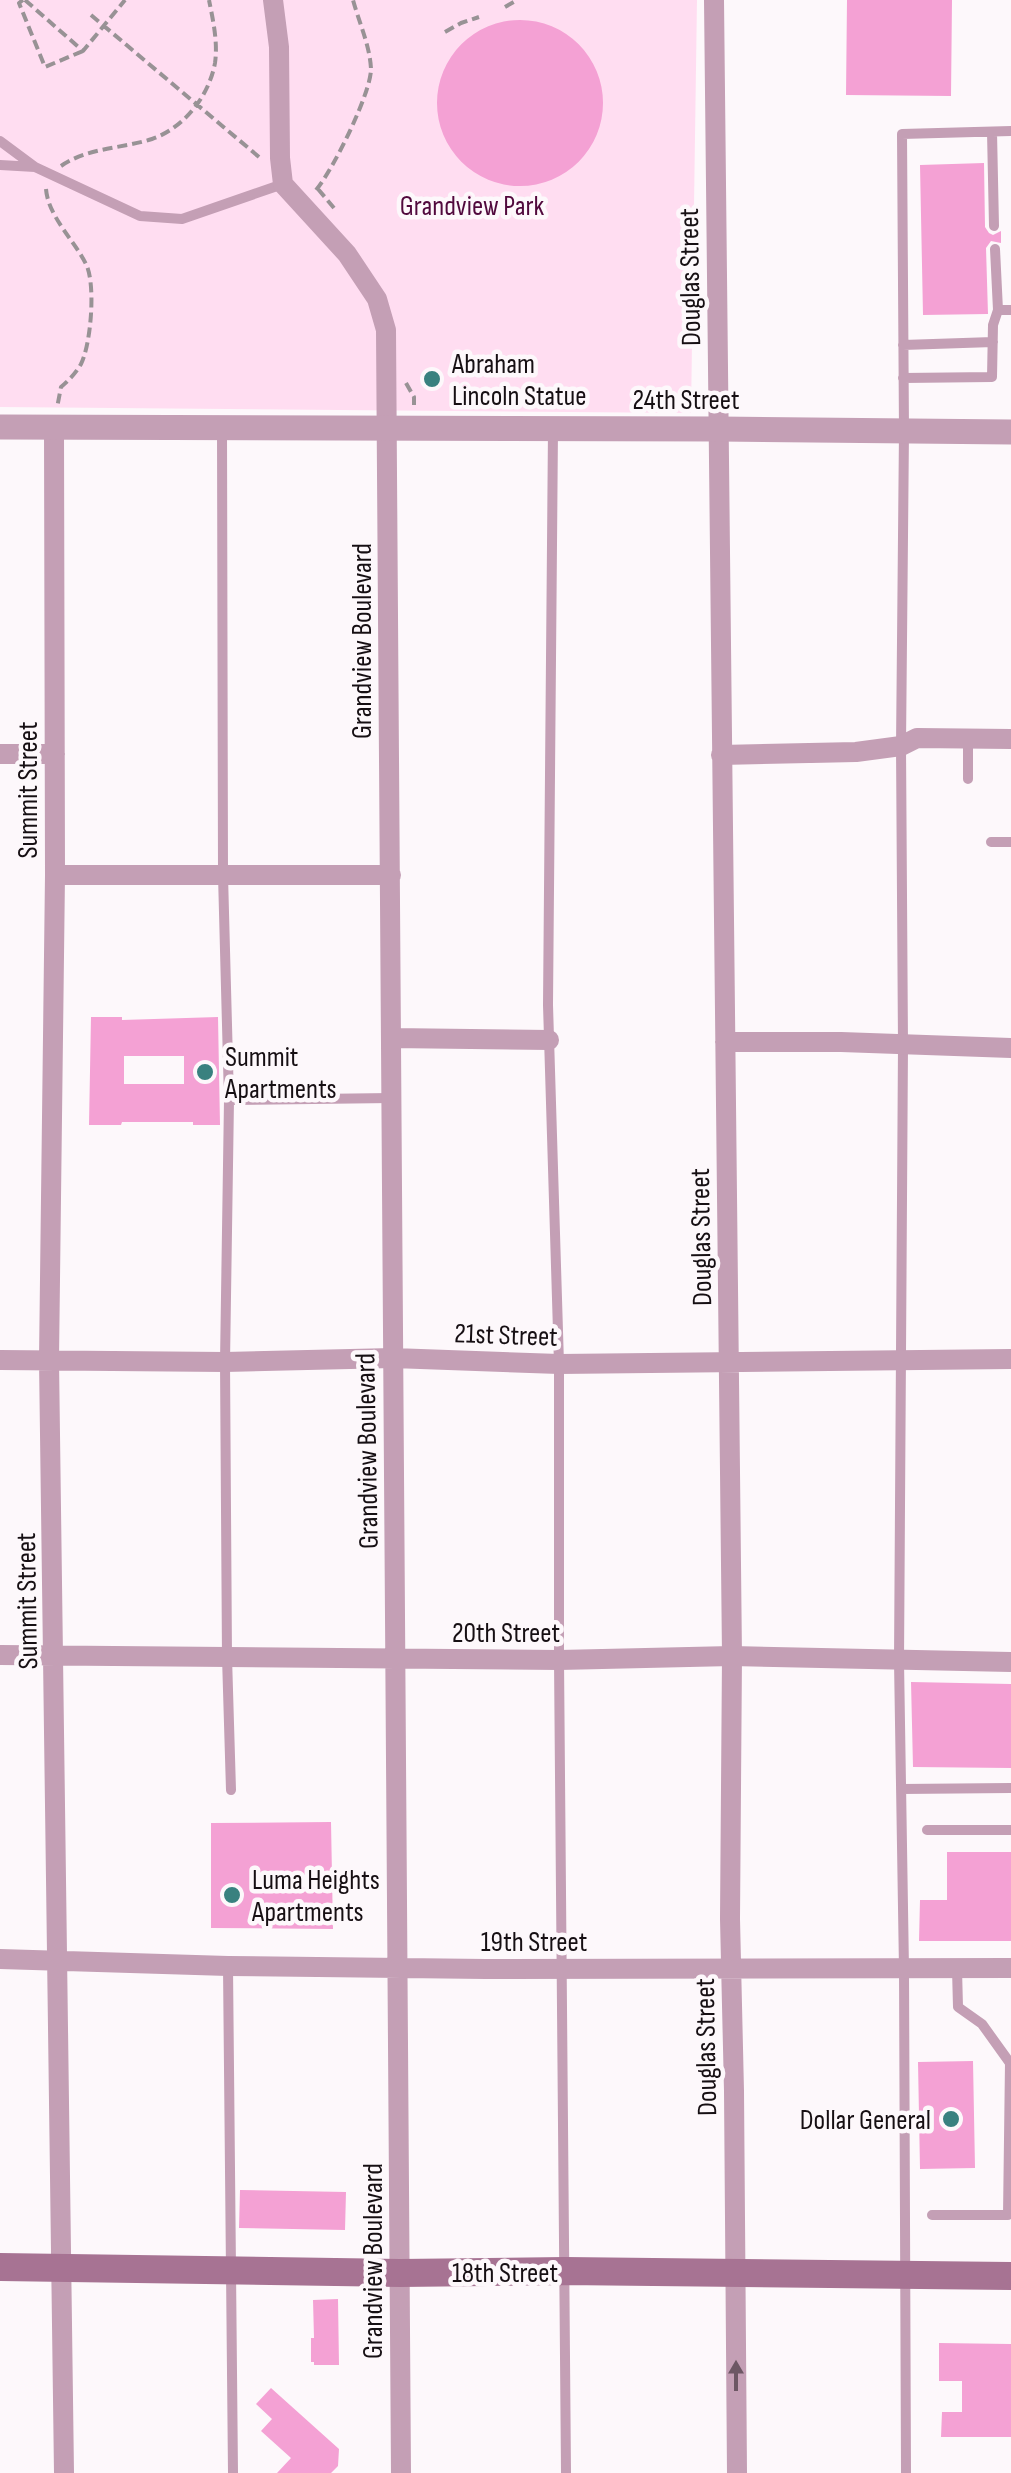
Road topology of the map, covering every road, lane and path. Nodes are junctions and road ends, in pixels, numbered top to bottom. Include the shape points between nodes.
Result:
1 (126, 0) edge
2 (212, 0) edge
3 (273, 0) edge
4 (354, 0) edge
5 (517, 0) edge
6 (714, 0) edge
7 (21, 1) edge
8 (505, 7) dead end
9 (210, 8) dead end
10 (91, 15) dead end
11 (479, 17) dead end
12 (104, 26) junction
13 (445, 32) dead end
14 (82, 50) junction
15 (1011, 131) edge
16 (992, 132) junction
17 (0, 142) edge
18 (0, 165) edge
19 (35, 167) junction
20 (281, 173) junction
21 (297, 201) junction
22 (994, 226) dead end
23 (995, 249) dead end
24 (998, 310) junction
25 (1011, 310) edge
26 (993, 342) junction
27 (902, 345) junction
28 (902, 378) junction
29 (0, 426) edge
30 (222, 427) junction
31 (54, 428) junction
32 (387, 428) junction
33 (719, 428) junction
34 (552, 429) junction
35 (904, 431) junction
36 (1011, 432) edge
37 (968, 738) junction
38 (1011, 739) edge
39 (902, 746) junction
40 (0, 754) edge
41 (55, 754) junction
42 (721, 755) junction
43 (968, 780) dead end
44 (991, 842) dead end
45 (1011, 842) edge
46 (223, 874) junction
47 (55, 875) junction
48 (390, 875) junction
49 (392, 1038) junction
50 (549, 1040) junction
51 (725, 1042) junction
52 (903, 1044) junction
53 (1011, 1048) edge
54 (392, 1098) junction
55 (229, 1100) junction
56 (392, 1358) junction
57 (0, 1360) edge
58 (50, 1360) junction
59 (1011, 1360) edge
60 (900, 1361) junction
61 (225, 1362) junction
62 (728, 1363) junction
63 (559, 1364) junction
64 (0, 1655) edge
65 (54, 1656) junction
66 (732, 1656) junction
67 (227, 1657) junction
68 (396, 1659) junction
69 (559, 1660) junction
70 (899, 1661) junction
71 (1011, 1662) edge
72 (1011, 1788) edge
73 (901, 1789) junction
74 (232, 1790) dead end
75 (926, 1830) dead end
76 (1011, 1830) edge
77 (0, 1959) edge
78 (56, 1959) junction
79 (228, 1966) junction
80 (398, 1968) junction
81 (731, 1968) junction
82 (956, 1968) junction
83 (1011, 1968) edge
84 (561, 1969) junction
85 (904, 1969) junction
86 (1010, 2143) edge
87 (932, 2215) dead end
88 (0, 2267) edge
89 (62, 2268) junction
90 (232, 2271) junction
91 (565, 2272) junction
92 (400, 2273) junction
93 (735, 2273) junction
94 (905, 2274) junction
95 (1011, 2276) edge
96 (64, 2473) edge
97 (233, 2473) edge
98 (401, 2473) edge
99 (566, 2473) edge
100 (737, 2473) edge
101 (906, 2473) edge

1 - 12 path
2 - 9 path
3 - 20 street
4 - 21 path via 370,81 328,175
5 - 8 path
6 - 33 street, Douglas Street
7 - 14 path
7 - 14 path via 46,67
10 - 12 path
11 - 13 path
12 - 14 path
12 - 20 path
15 - 16 lane
16 - 22 lane
16 - 27 lane via 902,134
17 - 19 lane
18 - 19 lane
19 - 20 lane via 140,216 182,219
20 - 21 street, Grandview Boulevard
21 - 32 street, Grandview Boulevard via 347,254 377,299 386,330
23 - 24 lane
24 - 25 lane
24 - 26 lane
26 - 27 lane
26 - 28 lane via 992,376
27 - 28 lane
28 - 35 lane
29 - 31 street, 24th Street
30 - 31 street, 24th Street
30 - 32 street, 24th Street
30 - 46 lane
31 - 41 street, Summit Street
32 - 34 street, 24th Street
32 - 48 street, Grandview Boulevard
33 - 34 street, 24th Street
33 - 35 street, 24th Street
33 - 42 street, Douglas Street
34 - 50 lane
35 - 36 street, 24th Street
35 - 39 lane
37 - 38 street
37 - 39 street via 917,738
37 - 43 lane
39 - 42 street
39 - 52 lane
40 - 41 street
41 - 47 street, Summit Street
42 - 51 street, Douglas Street
44 - 45 lane
46 - 47 street
46 - 48 street
46 - 55 lane
47 - 58 street, Summit Street
48 - 49 street, Grandview Boulevard
49 - 50 street
49 - 54 street, Grandview Boulevard
50 - 63 lane
51 - 52 street
51 - 62 street, Douglas Street
52 - 53 street
52 - 60 lane
54 - 55 lane
54 - 56 street, Grandview Boulevard
55 - 61 lane
56 - 61 street, 21st Street
56 - 63 street, 21st Street
56 - 68 street, Grandview Boulevard
57 - 58 street, 21st Street
58 - 61 street, 21st Street
58 - 65 street, Summit Street
59 - 60 street, 21st Street
60 - 62 street, 21st Street
60 - 70 lane
61 - 67 lane
62 - 63 street, 21st Street
62 - 66 street, Douglas Street
63 - 69 lane
64 - 65 street, 20th Street
65 - 67 street, 20th Street
65 - 78 street, Summit Street
66 - 69 street, 20th Street
66 - 70 street, 20th Street
66 - 81 street, Douglas Street
67 - 68 street, 20th Street
67 - 74 lane
68 - 69 street, 20th Street
68 - 80 street, Grandview Boulevard
69 - 84 lane
70 - 71 street, 20th Street
70 - 73 lane
72 - 73 lane
73 - 85 lane
75 - 76 lane
77 - 78 street, 19th Street
78 - 79 street, 19th Street
78 - 89 street, Summit Street
79 - 80 street, 19th Street
79 - 90 lane
80 - 84 street, 19th Street
80 - 92 street, Grandview Boulevard
81 - 84 street, 19th Street
81 - 85 street, 19th Street
81 - 93 street, Douglas Street
82 - 83 street, 19th Street
82 - 85 street, 19th Street
82 - 86 lane via 958,2007 982,2024 1010,2063
84 - 91 lane
85 - 94 lane
86 - 87 lane via 1008,2215
88 - 89 main road, 18th Street
89 - 90 main road, 18th Street
89 - 96 street, Summit Street
90 - 92 main road, 18th Street
90 - 97 lane
91 - 92 main road, 18th Street
91 - 93 main road, 18th Street
91 - 99 lane
92 - 98 street, Grandview Boulevard
93 - 94 main road, 18th Street
100 -> 93 street, Douglas Street
94 - 95 main road, 18th Street
94 - 101 lane

